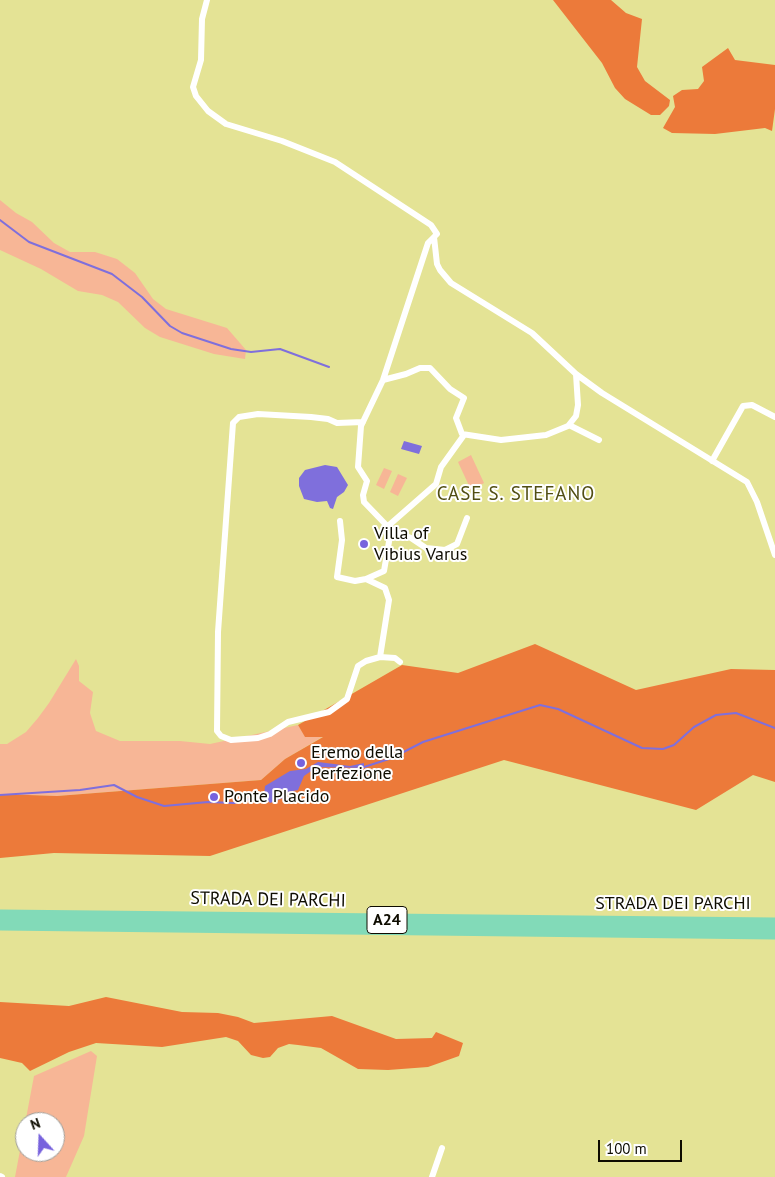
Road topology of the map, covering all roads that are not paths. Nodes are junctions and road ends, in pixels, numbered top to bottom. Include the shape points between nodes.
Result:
1 (207, 0) edge
2 (434, 237) junction
3 (576, 374) junction
4 (383, 380) junction
5 (775, 417) edge
6 (363, 422) junction
7 (569, 425) junction
8 (464, 435) junction
9 (599, 440) dead end
10 (712, 461) junction
11 (467, 518) dead end
12 (340, 521) dead end
13 (390, 528) junction
14 (775, 555) edge
15 (366, 580) junction
16 (380, 657) junction
17 (400, 662) dead end
18 (0, 915) edge
19 (775, 922) edge
20 (0, 925) edge
21 (775, 934) edge
22 (442, 1148) dead end
23 (432, 1177) edge

1 - 2 street via 202,19 200,63 193,82 196,96 206,109 226,124 316,153 345,168 431,225 436,233
2 - 3 street via 437,264 449,281 532,333
2 - 4 street via 428,243
3 - 7 street via 578,405 576,416
3 - 10 street via 632,414
4 - 6 street
4 - 8 street via 420,368 432,370 464,398 456,418
5 - 10 street via 754,405 743,406
6 - 13 street via 358,468 367,481 364,501
6 - 16 street via 256,414 239,416 233,423 218,636 218,731 231,740 258,738 288,722 329,712 346,699 358,666
7 - 8 street via 549,434 503,440
7 - 9 street
8 - 13 street via 441,467 436,484
10 - 14 street via 750,486
11 - 13 street via 457,544 445,550 426,548
12 - 15 street via 342,540 337,577
13 - 15 street via 384,571
15 - 16 street via 385,588 389,600
16 - 17 street via 395,658
18 - 19 highway, STRADA DEI PARCHI / A24
20 - 21 highway, STRADA DEI PARCHI / A24
22 - 23 street

